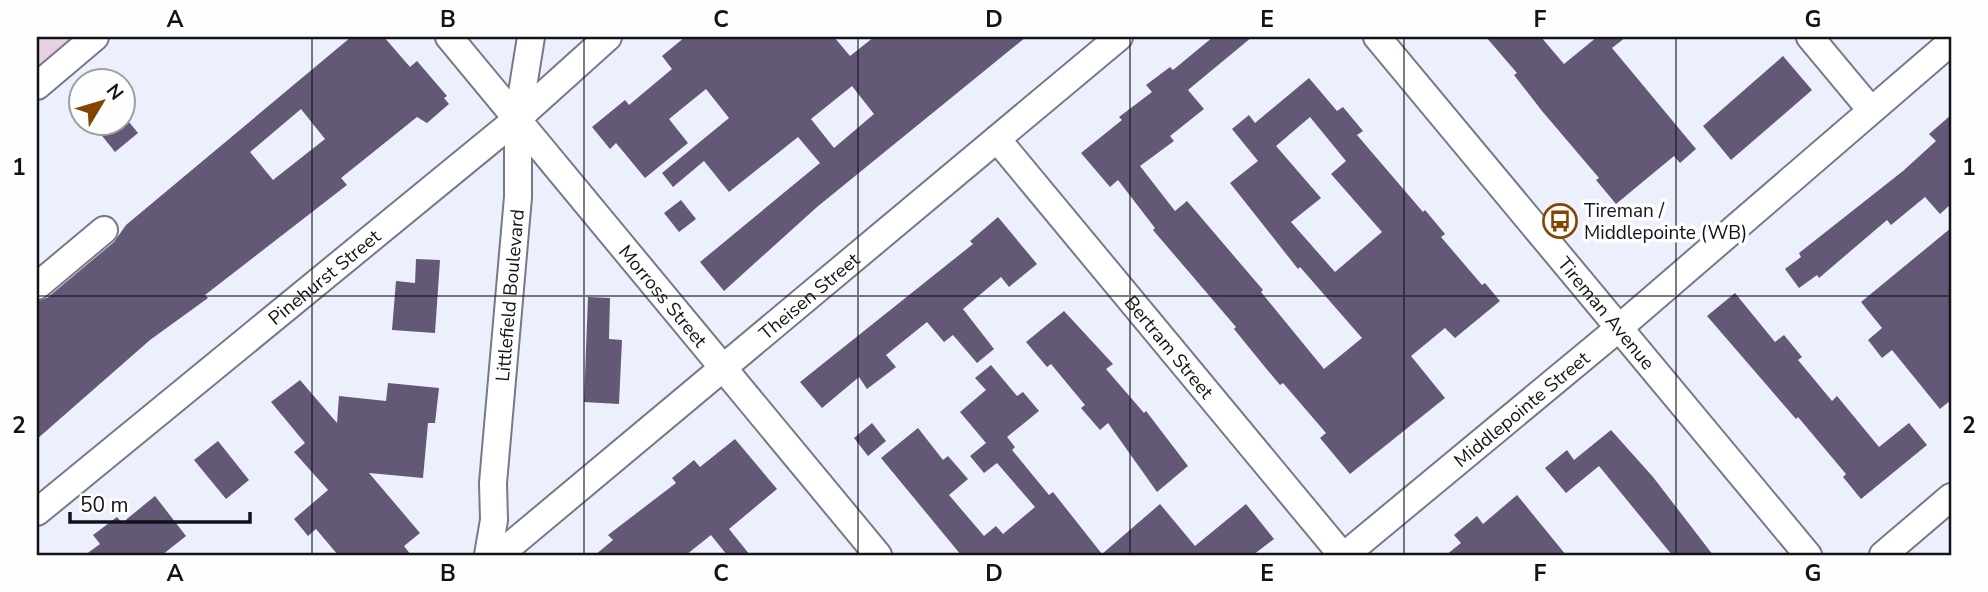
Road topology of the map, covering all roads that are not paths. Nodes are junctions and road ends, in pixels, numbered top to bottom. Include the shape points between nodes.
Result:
1 (95, 37) edge
2 (449, 37) edge
3 (531, 37) edge
4 (608, 37) edge
5 (1119, 37) edge
6 (1377, 37) edge
7 (1810, 37) edge
8 (1951, 42) edge
9 (37, 86) edge
10 (1870, 109) junction
11 (517, 118) junction
12 (997, 139) junction
13 (104, 230) dead end
14 (37, 286) edge
15 (1619, 328) junction
16 (722, 369) junction
17 (1951, 497) edge
18 (37, 512) edge
19 (488, 555) edge
20 (499, 555) edge
21 (878, 555) edge
22 (1343, 555) edge
23 (1808, 555) edge
24 (1883, 555) edge

1 - 9 street
2 - 11 street, Morross Street
3 - 11 street, Littlefield Boulevard
4 - 11 street, Pinehurst Street
5 - 12 street, Theisen Street
6 - 15 street, Tireman Avenue
7 - 10 street
8 - 10 street, Middlepointe Street
10 - 15 street, Middlepointe Street
11 - 16 street, Morross Street
11 - 18 street, Pinehurst Street
11 - 19 street, Littlefield Boulevard via 518,197
12 - 16 street, Theisen Street
12 - 22 street, Bertram Street
13 - 14 street
15 - 22 street, Middlepointe Street
15 - 23 street, Tireman Avenue
16 - 20 street, Theisen Street
16 - 21 street, Morross Street
17 - 24 street

